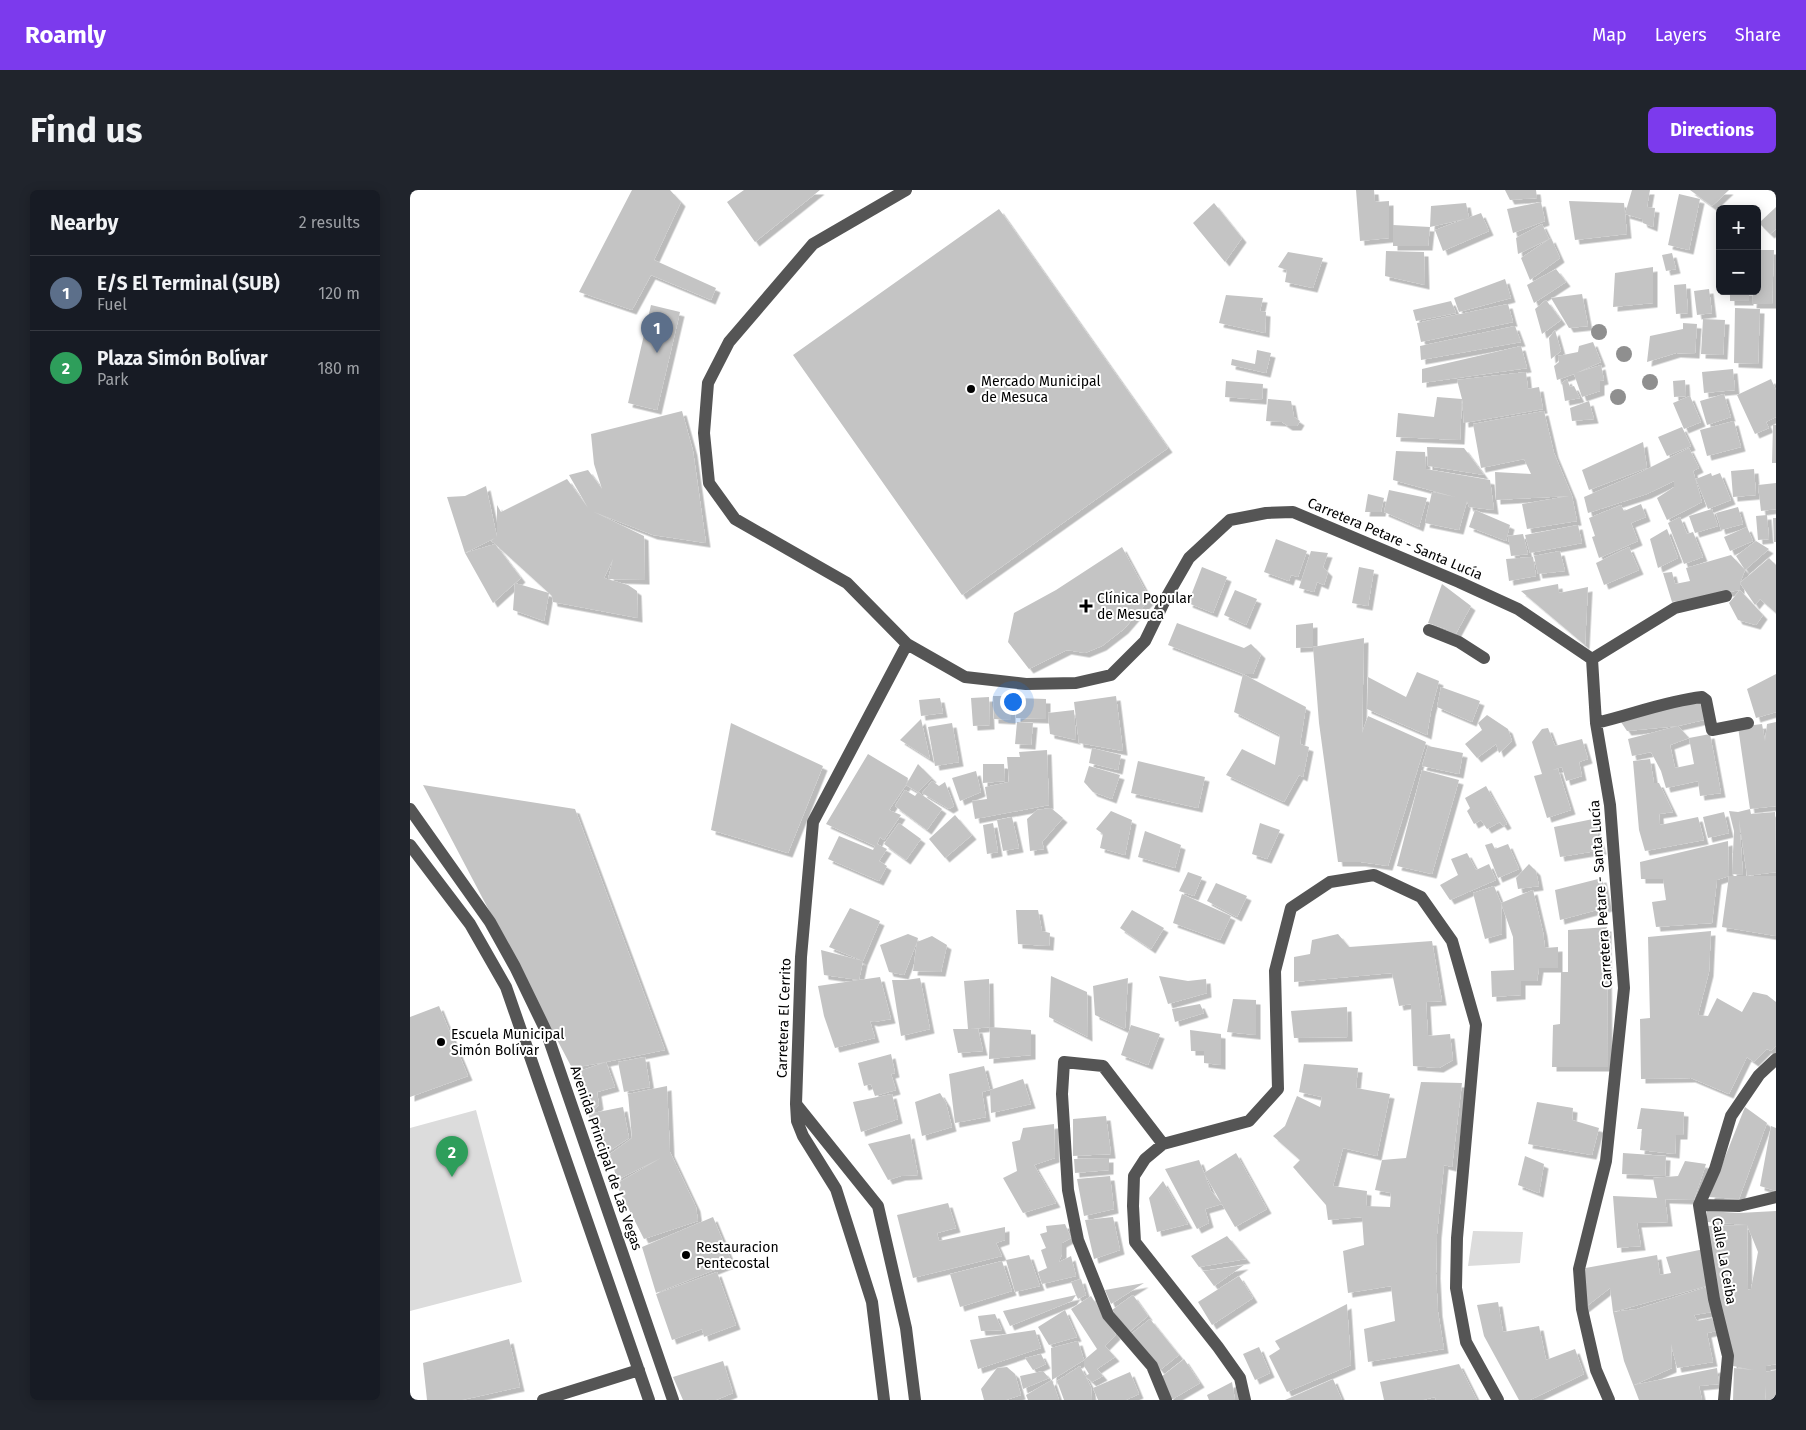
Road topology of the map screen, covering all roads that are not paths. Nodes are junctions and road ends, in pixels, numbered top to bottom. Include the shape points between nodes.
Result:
1 (906, 190) edge
2 (1726, 596) dead end
3 (1429, 630) dead end
4 (907, 644) junction
5 (1484, 658) dead end
6 (1592, 660) junction
7 (1596, 723) junction
8 (1748, 723) dead end
9 (410, 809) edge
10 (410, 845) edge
11 (1776, 1059) edge
12 (796, 1104) junction
13 (1163, 1144) junction
14 (1776, 1197) edge
15 (1699, 1205) junction
16 (639, 1370) junction
17 (543, 1400) edge
18 (649, 1400) edge
19 (673, 1400) edge
20 (884, 1400) edge
21 (915, 1400) edge
22 (1166, 1400) edge
23 (1245, 1400) edge
24 (1498, 1400) edge
25 (1609, 1400) edge
26 (1724, 1400) edge

1 - 4 street, Carretera Petare - Santa Lucía via 813,244 729,342 708,383 704,433 709,483 735,519 847,583
2 - 6 street via 1675,608
3 - 5 street via 1459,642
4 - 6 street, Carretera Petare - Santa Lucía via 965,677 1026,684 1076,683 1111,675 1145,641 1188,558 1230,520 1293,512 1518,608
4 - 12 street, Carretera El Cerrito via 813,822 801,957
6 - 7 street, Carretera Petare - Santa Lucía
7 - 8 street via 1680,699 1702,697 1706,700 1712,730
7 - 25 street, Carretera Petare - Santa Lucía via 1610,805 1624,988 1606,1161 1579,1269 1582,1309 1596,1370
9 - 19 street, Avenida Principal de Las Vegas via 490,922 546,1031
10 - 16 street via 470,924 506,988
11 - 15 street, Calle La Ceiba via 1759,1075 1731,1116 1715,1169
12 - 20 street, Carretera El Cerrito via 797,1121 803,1136 836,1189 872,1302
12 - 21 street via 878,1206 906,1328
13 - 22 street via 1103,1066 1064,1062 1062,1094 1068,1190 1078,1240 1108,1315 1152,1366
13 - 23 street via 1145,1160 1134,1176 1136,1242 1240,1378
13 - 24 street via 1249,1120 1278,1089 1275,971 1291,908 1330,882 1374,875 1421,897 1452,941 1476,1025 1457,1238 1456,1288 1466,1342
14 - 15 street via 1738,1206
15 - 26 street, Calle La Ceiba via 1714,1299 1728,1356
16 - 17 street
16 - 18 street

